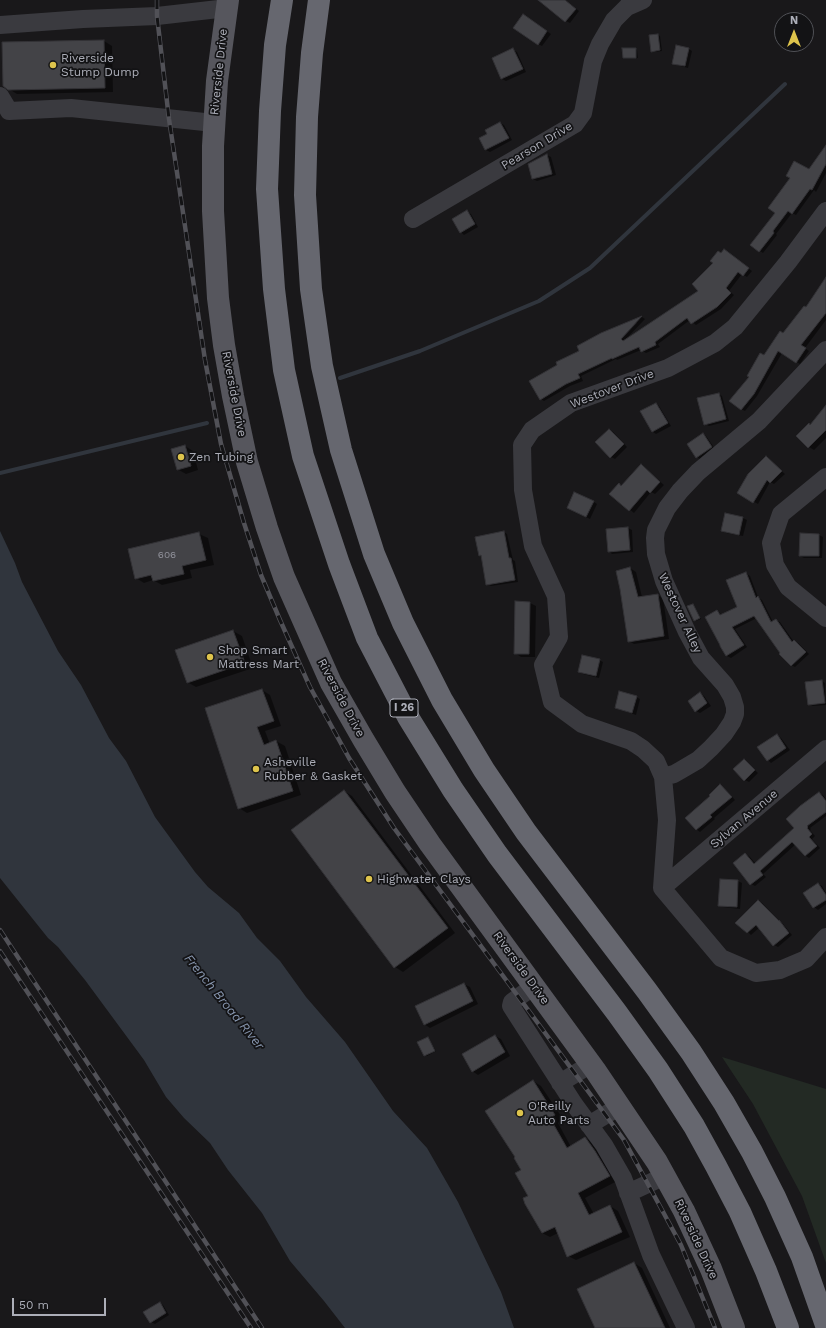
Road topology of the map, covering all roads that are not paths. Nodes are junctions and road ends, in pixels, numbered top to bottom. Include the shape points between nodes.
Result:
1 (282, 0) edge
2 (320, 0) edge
3 (643, 0) edge
4 (228, 4) edge
5 (0, 25) edge
6 (0, 96) edge
7 (214, 123) junction
8 (826, 211) edge
9 (413, 219) dead end
10 (825, 353) edge
11 (826, 477) edge
12 (826, 618) edge
13 (826, 749) edge
14 (663, 777) junction
15 (662, 888) junction
16 (826, 937) edge
17 (534, 986) junction
18 (591, 1064) junction
19 (560, 1083) junction
20 (620, 1106) junction
21 (589, 1125) junction
22 (664, 1176) junction
23 (628, 1193) junction
24 (826, 1325) edge
25 (729, 1327) edge
26 (686, 1328) edge
27 (788, 1328) edge

1 - 27 highway, I 26 via 275,45 267,189 274,289 284,370 303,456 367,638 408,717 452,790 617,1013 694,1126 740,1212
2 - 24 highway via 312,53 307,117 305,195 311,289 322,366 341,450 374,554 403,623 442,700 484,770 526,832 647,991 724,1103 775,1197 802,1257
3 - 9 street, Pearson Drive via 627,6 614,20 600,44 593,61 583,113 575,124
4 - 5 street via 157,16
4 - 7 main road, Riverside Drive via 216,81
6 - 7 street via 9,112 71,108
7 - 17 main road, Riverside Drive via 214,254 224,345 247,462 284,577 331,683 372,756 430,844
8 - 14 street, Westover Drive via 735,327 715,343 668,368 571,403 532,430 522,445 522,490 533,546 556,596 559,637 542,666 552,702 582,724 631,741 644,749 656,761
10 - 14 street, Westover Alley via 759,421 680,490 656,530 656,554 664,581 701,658 726,685 735,707 732,722 711,748 682,770
11 - 12 street via 781,514 771,543 775,565 788,587
13 - 15 street, Sylvan Avenue
14 - 15 street, Westover Drive via 667,820
15 - 16 street via 721,958 756,973 780,970 806,960
17 - 18 main road, Riverside Drive
17 - 19 street via 512,1002 511,1006
18 - 19 street
18 - 20 main road, Riverside Drive
19 - 21 street
20 - 21 street
20 - 22 main road, Riverside Drive
21 - 23 street via 623,1178
22 - 23 street
22 - 25 main road, Riverside Drive via 684,1211 711,1269
23 - 26 street via 651,1255

